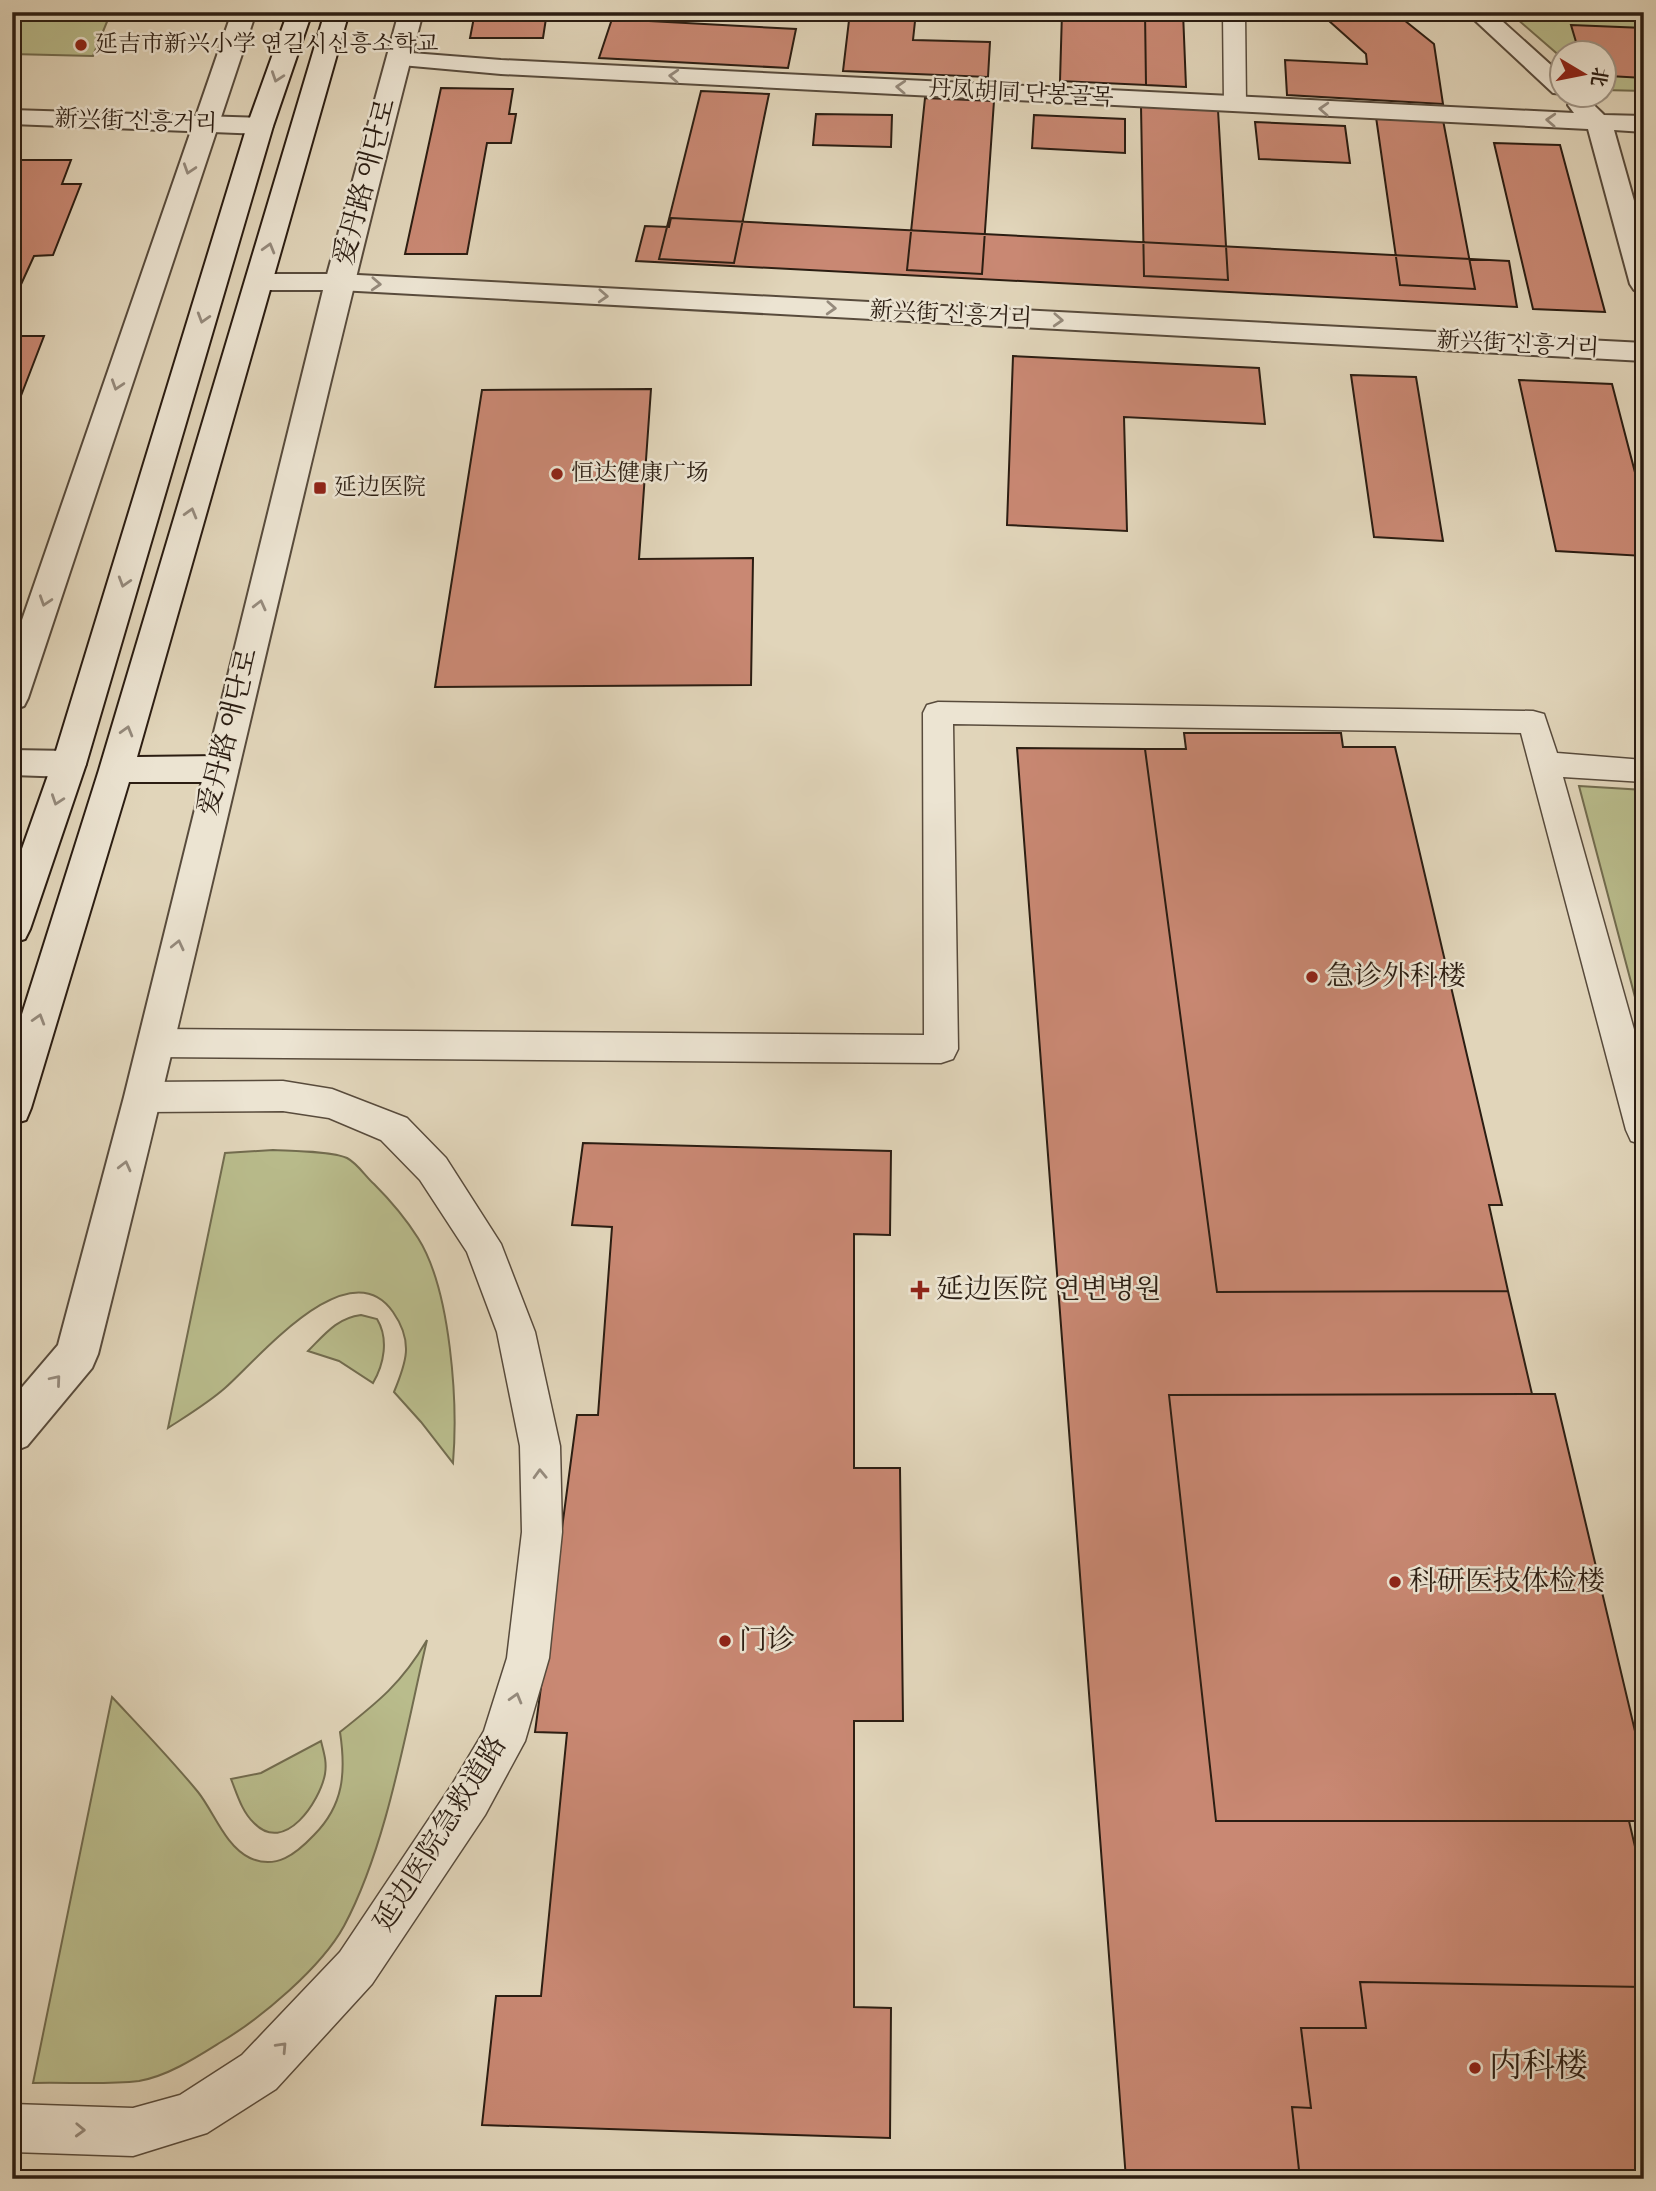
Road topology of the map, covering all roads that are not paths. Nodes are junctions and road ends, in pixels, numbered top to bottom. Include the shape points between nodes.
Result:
1 (244, 12) edge
2 (300, 12) edge
3 (337, 12) edge
4 (411, 12) edge
5 (1234, 12) edge
6 (1478, 12) edge
7 (399, 59) junction
8 (1548, 75) edge
9 (1235, 104) junction
10 (1584, 108) edge
11 (12, 117) edge
12 (1600, 122) junction
13 (204, 124) junction
14 (1644, 124) edge
15 (260, 126) junction
16 (259, 282) junction
17 (339, 282) junction
18 (1644, 284) edge
19 (1644, 352) edge
20 (12, 698) edge
21 (12, 762) edge
22 (69, 764) junction
23 (1546, 764) junction
24 (220, 769) junction
25 (116, 770) junction
26 (1644, 771) edge
27 (12, 929) edge
28 (155, 1043) junction
29 (143, 1097) junction
30 (12, 1108) edge
31 (1644, 1130) edge
32 (12, 1433) edge
33 (12, 2128) edge

1 - 13 street
2 -> 15 street
16 -> 3 street
4 - 7 street, 爱丹路 애단로
5 - 9 lane
6 - 8 street
9 -> 7 street, 丹凤胡同 단봉골목
7 - 17 street, 爱丹路 애단로
12 -> 9 street, 丹凤胡同 단봉골목
10 - 12 street
11 - 13 street, 新兴街 신흥거리
12 - 14 street, 丹凤胡同 단봉골목
12 - 18 street
13 - 15 street, 新兴街 신흥거리
13 -> 20 street
15 -> 22 street
16 - 17 street, 新兴街 신흥거리
25 -> 16 street
17 -> 19 street, 新兴街 신흥거리
24 -> 17 street, 爱丹路 애단로
21 - 22 street
22 -> 27 street
23 - 26 lane
23 - 28 lane via 1533,722 939,713 941,1049
23 - 31 lane
24 - 25 street
28 -> 24 street, 爱丹路 애단로
30 -> 25 street
28 - 29 street, 爱丹路 애단로
32 -> 29 street, 爱丹路 애단로 via 77,1354
33 -> 29 lane, 延边医院急救道路 via 133,2132 190,2116 259,2072 356,1968 469,1799 503,1741 528,1658 542,1532 540,1446 516,1332 484,1244 433,1169 394,1129 332,1104 283,1096

